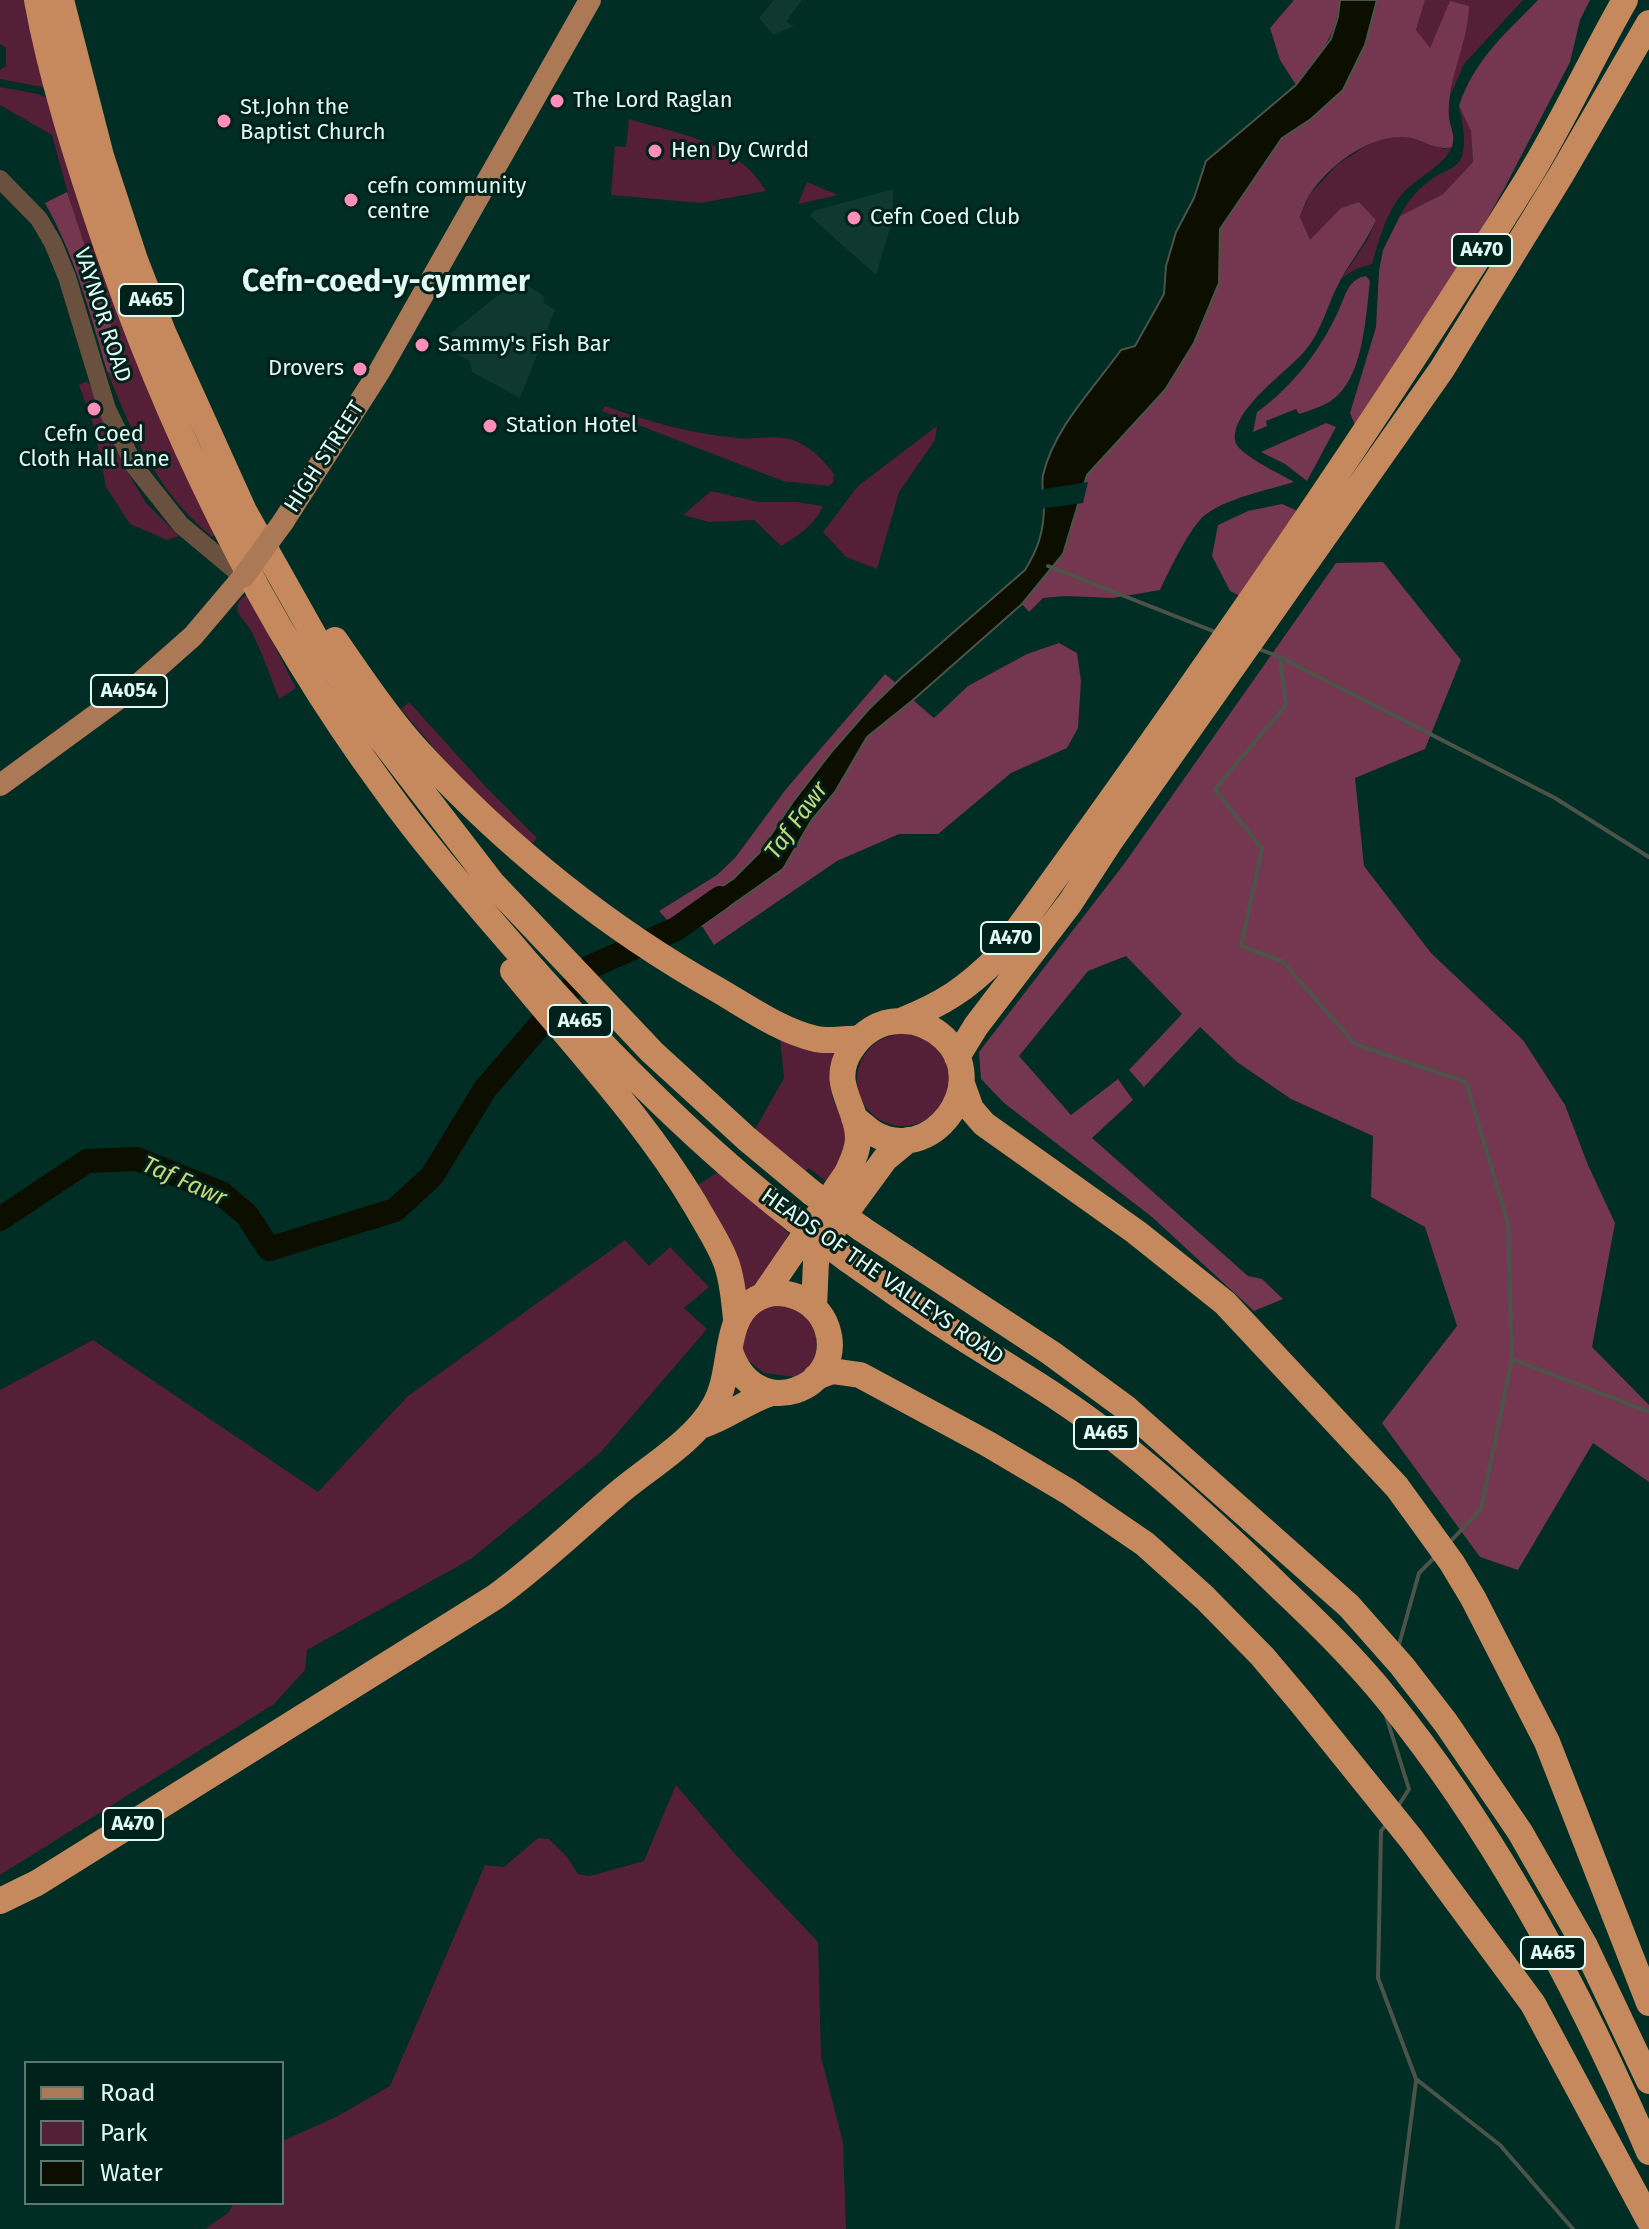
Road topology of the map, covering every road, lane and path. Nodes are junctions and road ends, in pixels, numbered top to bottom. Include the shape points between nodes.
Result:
1 (37, 0) edge
2 (61, 0) edge
3 (590, 0) edge
4 (1625, 0) edge
5 (1649, 23) edge
6 (0, 179) edge
7 (1335, 500) junction
8 (241, 577) junction
9 (283, 583) junction
10 (0, 785) edge
11 (1101, 834) junction
12 (450, 865) junction
13 (903, 1020) junction
14 (858, 1039) junction
15 (957, 1057) junction
16 (962, 1084) junction
17 (854, 1118) junction
18 (908, 1140) junction
19 (763, 1296) junction
20 (814, 1308) junction
21 (736, 1319) junction
22 (730, 1351) junction
23 (816, 1377) junction
24 (771, 1393) junction
25 (703, 1425) junction
26 (0, 1901) edge
27 (1649, 2003) edge
28 (1649, 2081) edge
29 (1649, 2152) edge
30 (1649, 2220) edge

1 - 12 highway, A465 via 74,149 151,369 206,487 297,656 384,789 389,811
2 - 9 highway, HEADS OF THE VALLEYS ROAD / A465 via 97,142 135,260 201,418
3 - 8 main road, HIGH STREET / A4054, bridge via 379,372 283,522
4 - 7 highway, A470 via 1529,177
5 - 7 highway, A470 via 1442,369
6 - 8 street, VAYNOR ROAD via 39,219 53,243 107,409 135,467 181,525
7 - 11 highway, A470
8 - 10 main road, A4054 via 193,636 141,682
9 - 12 highway, HEADS OF THE VALLEYS ROAD / A465
9 - 14 highway via 304,597 417,750 523,855 614,926 785,1028 821,1040
11 - 13 highway, A470 via 973,982 941,1004
11 - 15 highway, A470 via 1070,903
12 - 21 highway via 687,1192 728,1267
12 - 28 highway, HEADS OF THE VALLEYS ROAD / A465, bridge via 492,883 652,1052 812,1193 1126,1408 1349,1606 1446,1723 1520,1832 1585,1946
12 - 29 highway, HEADS OF THE VALLEYS ROAD / A465, bridge via 577,1019 725,1164 847,1259 1112,1437 1228,1536 1338,1643 1388,1700 1492,1848 1615,2073
13 - 14 highway via 879,1025
13 - 15 highway via 936,1030
14 - 17 highway via 843,1072 843,1091
15 - 16 highway
16 - 18 highway via 957,1105 945,1122
16 - 27 highway via 971,1109 984,1124 1225,1303 1397,1487 1473,1598 1547,1742
17 - 18 highway via 874,1134
17 - 19 highway via 858,1138 847,1173
18 - 20 highway via 885,1159 822,1245
19 - 20 highway via 799,1297
19 - 21 highway
20 - 23 highway via 828,1330 830,1345
21 - 22 highway
22 - 24 highway via 744,1379
22 - 25 highway, A470 via 724,1387
23 - 24 highway via 791,1392
23 - 30 highway via 832,1371 860,1375 988,1444 1145,1544 1205,1598 1300,1701 1412,1840 1533,2004
24 - 25 highway, A470
25 - 26 highway, A470 via 495,1597 104,1842

